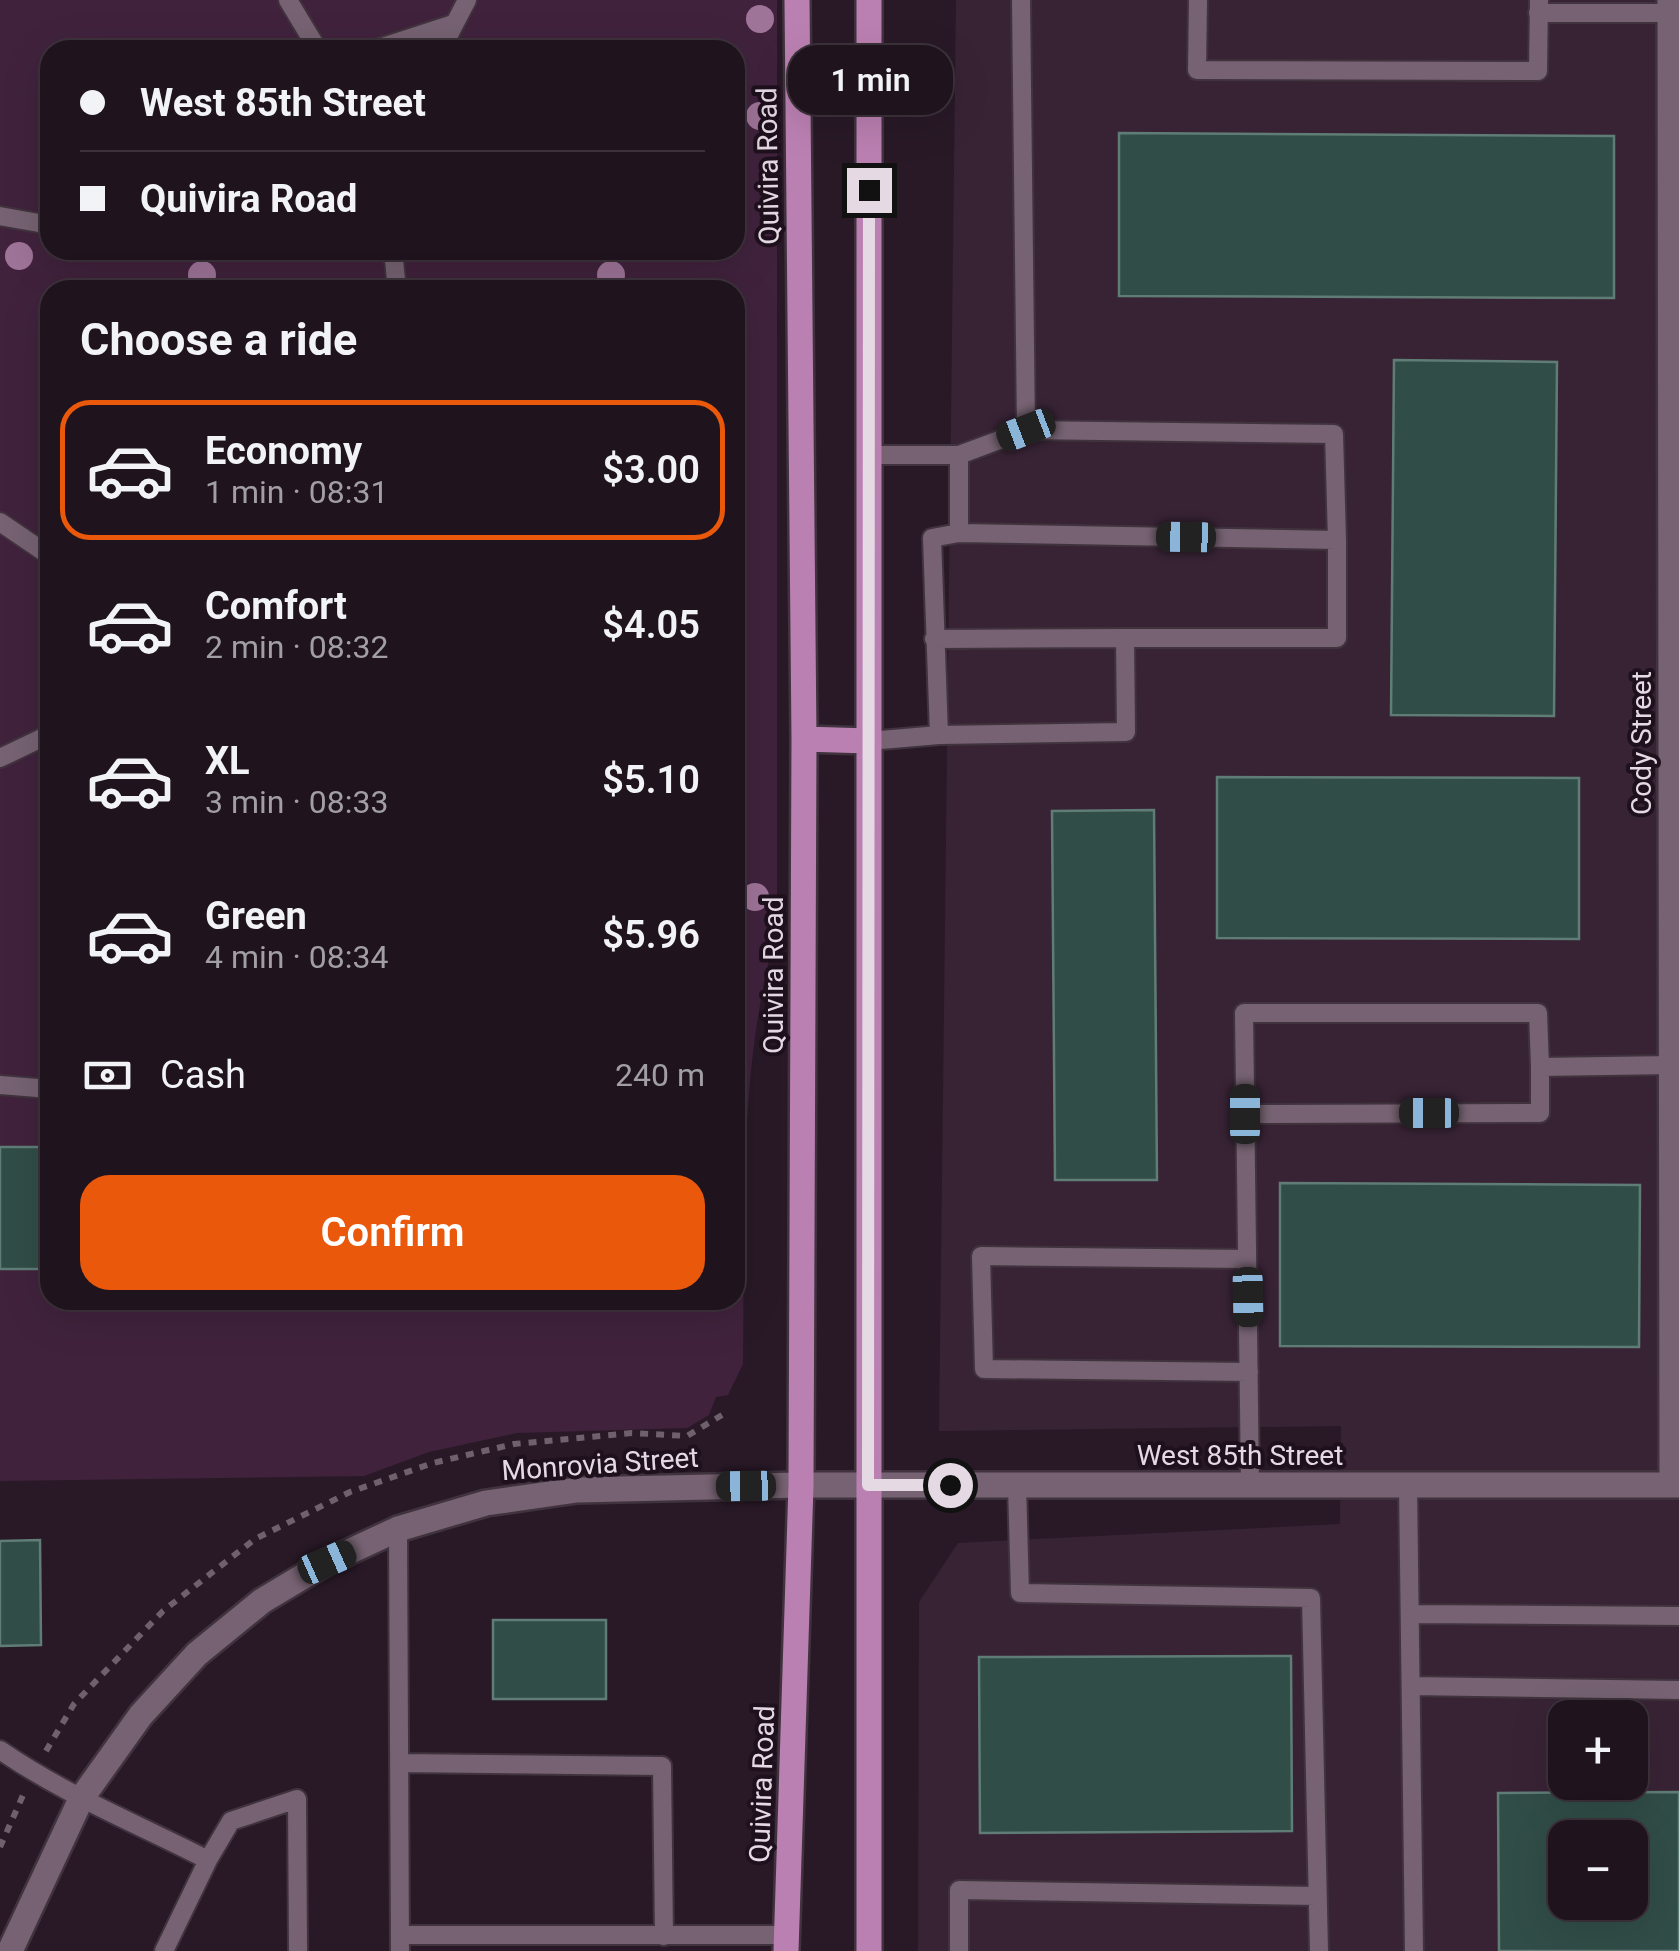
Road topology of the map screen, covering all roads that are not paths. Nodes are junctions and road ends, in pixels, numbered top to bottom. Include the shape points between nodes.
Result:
1 (288, 0) edge
2 (468, 0) edge
3 (797, 0) edge
4 (869, 0) edge
5 (1022, 0) edge
6 (1198, 0) edge
7 (1538, 6) edge
8 (1670, 6) edge
9 (454, 24) junction
10 (312, 40) edge
11 (404, 40) edge
12 (445, 40) edge
13 (0, 216) edge
14 (40, 223) edge
15 (1675, 325) edge
16 (1026, 430) junction
17 (869, 455) junction
18 (959, 455) junction
19 (0, 522) edge
20 (959, 533) junction
21 (1337, 540) junction
22 (40, 549) edge
23 (1125, 638) junction
24 (934, 639) junction
25 (940, 735) junction
26 (40, 739) edge
27 (804, 739) junction
28 (869, 740) junction
29 (0, 758) edge
30 (1672, 1066) junction
31 (1540, 1067) junction
32 (0, 1085) edge
33 (40, 1088) edge
34 (1245, 1114) junction
35 (1247, 1259) junction
36 (1249, 1372) junction
37 (802, 1485) junction
38 (868, 1485) junction
39 (1017, 1485) junction
40 (1250, 1485) junction
41 (1408, 1485) junction
42 (1676, 1485) edge
43 (398, 1529) junction
44 (1410, 1614) junction
45 (1679, 1616) edge
46 (1411, 1686) junction
47 (1679, 1690) edge
48 (0, 1750) edge
49 (399, 1763) junction
50 (81, 1799) junction
51 (208, 1860) junction
52 (1318, 1896) junction
53 (664, 1936) junction
54 (400, 1943) edge
55 (530, 1943) edge
56 (787, 1943) edge
57 (10, 1951) edge
58 (164, 1951) edge
59 (298, 1951) edge
60 (869, 1951) edge
61 (959, 1951) edge
62 (1319, 1951) edge
63 (1414, 1951) edge

1 - 10 lane
2 - 9 lane
3 - 27 main road, Quivira Road
4 - 17 main road
5 - 16 lane
6 - 7 lane via 1197,70 1538,72
7 - 8 lane
8 - 15 street, Cody Street
9 - 11 lane
9 - 12 lane
13 - 14 lane
15 - 30 street, Cody Street
16 - 18 lane
16 - 21 lane via 1334,434
17 - 18 lane
17 - 28 main road
18 - 20 lane
19 - 22 lane
20 - 21 lane
20 - 24 lane via 932,538
21 - 23 lane via 1337,638
23 - 24 lane
23 - 25 lane via 1126,732
24 - 25 lane
25 - 28 lane
26 - 29 lane
27 - 28 main road
27 - 37 main road, Quivira Road
28 - 38 main road
30 - 31 lane
30 - 42 street, Cody Street
31 - 34 lane via 1540,1112
31 - 34 lane via 1538,1013 1244,1013
32 - 33 lane
34 - 35 lane
35 - 36 lane
35 - 36 lane via 982,1256 984,1369
36 - 40 lane
37 - 38 street, West 85th Street
37 - 43 street, Monrovia Street via 577,1490 486,1503
37 - 56 main road, Quivira Road
38 - 39 street, West 85th Street
38 - 60 main road
39 - 40 street, West 85th Street
39 - 52 lane via 1020,1592 1311,1598
40 - 41 street, West 85th Street
41 - 42 street, West 85th Street
41 - 44 lane
43 - 49 lane
43 - 50 street, Monrovia Street via 262,1600 197,1654 141,1715
44 - 45 lane
44 - 46 lane
46 - 47 lane
46 - 63 lane
48 - 50 lane
49 - 53 lane via 662,1766
49 - 54 lane
50 - 51 lane
50 - 57 street, Monrovia Street
51 - 58 lane
51 - 59 lane via 231,1821 297,1799
52 - 61 lane via 959,1890
52 - 62 lane
53 - 55 lane
53 - 56 lane
54 - 55 lane

